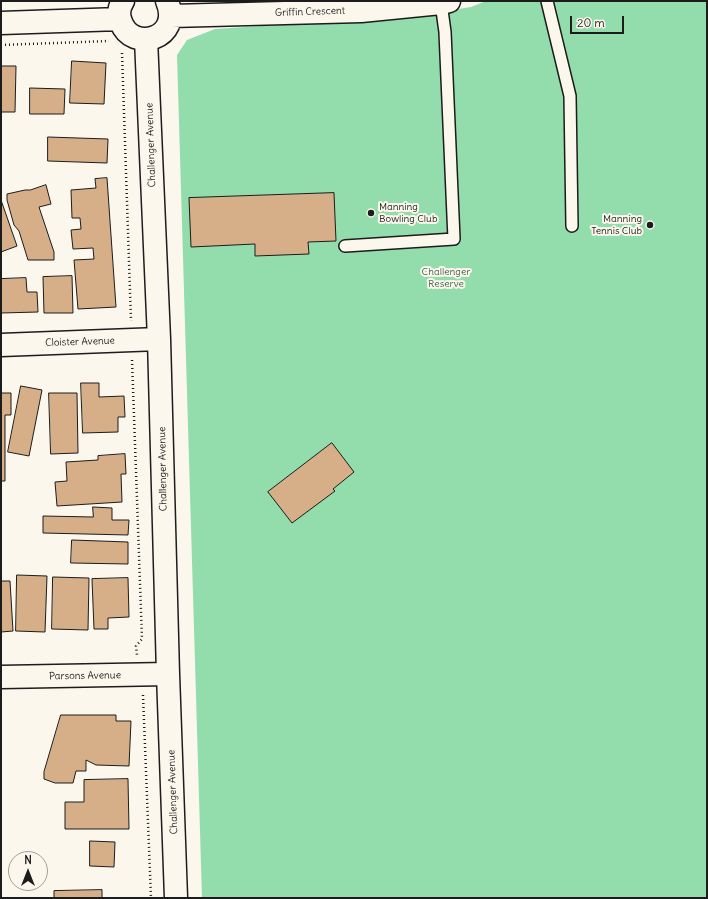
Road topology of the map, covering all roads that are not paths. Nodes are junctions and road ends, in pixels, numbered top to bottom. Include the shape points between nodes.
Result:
1 (547, 1) edge
2 (445, 2) edge
3 (169, 9) edge
4 (121, 10) edge
5 (1, 23) edge
6 (146, 39) junction
7 (572, 226) dead end
8 (345, 246) dead end
9 (159, 339) junction
10 (1, 345) edge
11 (168, 674) junction
12 (1, 677) edge
13 (176, 898) edge

1 - 7 lane via 570,96
2 - 3 street, Griffin Crescent via 361,11
2 - 8 lane via 454,239
3 - 6 street via 169,23 165,30 154,38
4 - 5 street
4 - 6 street via 122,26 126,32 139,39
6 - 9 street, Challenger Avenue
9 - 10 street, Cloister Avenue
9 - 11 street, Challenger Avenue
11 - 12 street, Parsons Avenue
11 - 13 street, Challenger Avenue

